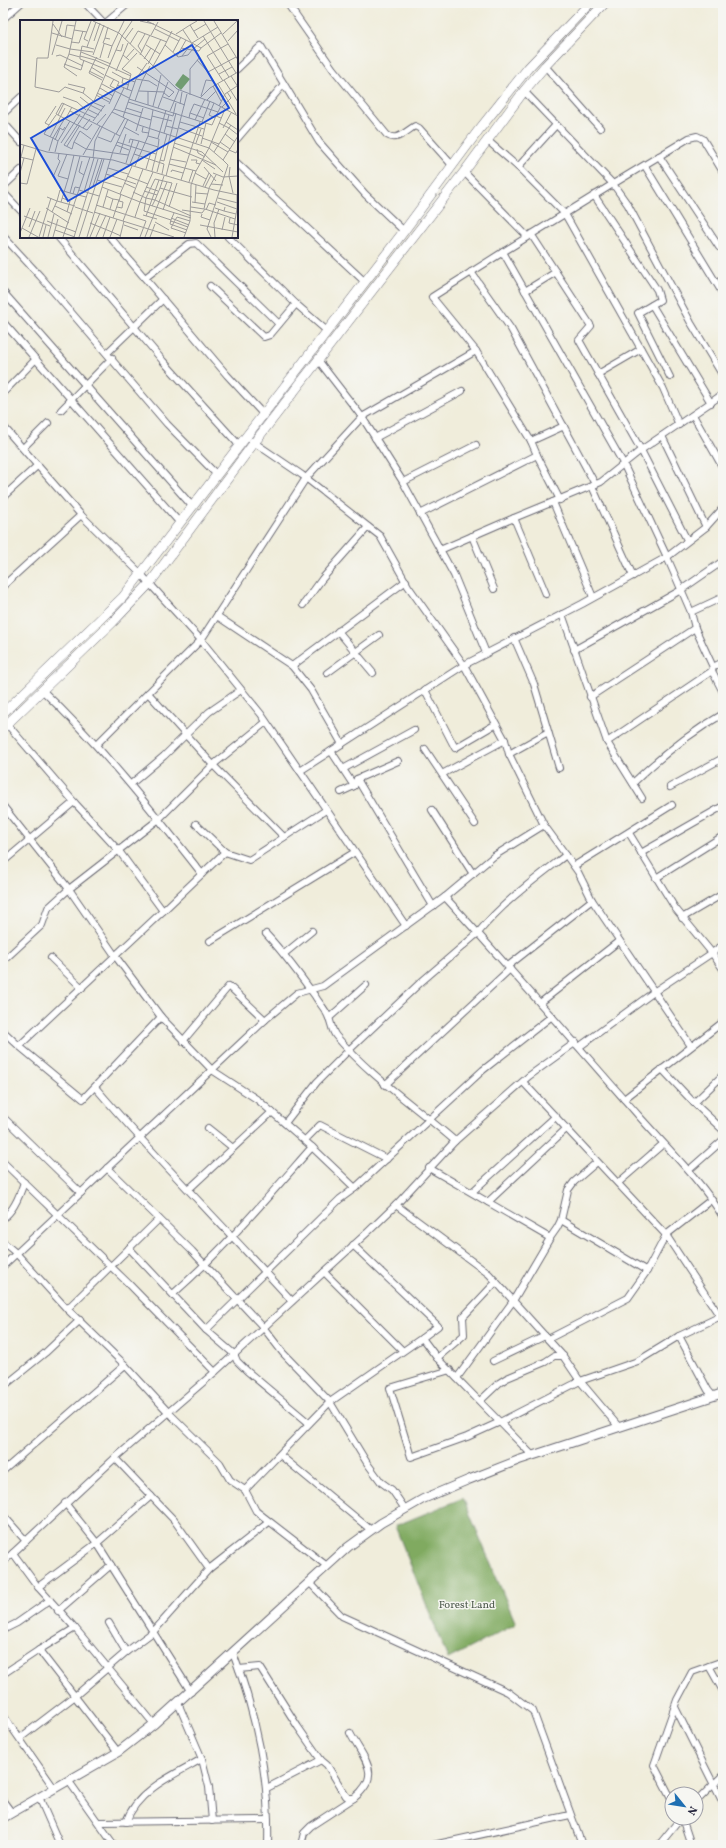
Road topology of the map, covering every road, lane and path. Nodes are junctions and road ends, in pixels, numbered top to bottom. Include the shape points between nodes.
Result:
1 (21, 3) edge
2 (85, 3) edge
3 (129, 3) edge
4 (287, 3) edge
5 (590, 3) edge
6 (605, 3) edge
7 (3, 19) edge
8 (101, 20) edge
9 (109, 20) edge
10 (545, 66) junction
11 (238, 68) edge
12 (284, 84) junction
13 (524, 91) junction
14 (20, 98) edge
15 (3, 114) edge
16 (3, 122) edge
17 (556, 125) junction
18 (600, 128) dead end
19 (238, 138) edge
20 (487, 140) junction
21 (20, 141) edge
22 (660, 156) junction
23 (238, 164) edge
24 (452, 165) junction
25 (645, 166) junction
26 (518, 167) junction
27 (20, 171) edge
28 (464, 172) junction
29 (723, 172) edge
30 (613, 184) junction
31 (3, 187) edge
32 (3, 192) edge
33 (594, 195) junction
34 (20, 210) edge
35 (565, 214) junction
36 (404, 231) junction
37 (529, 235) junction
38 (3, 236) edge
39 (59, 238) edge
40 (111, 238) edge
41 (229, 238) edge
42 (719, 246) dead end
43 (503, 252) junction
44 (472, 272) junction
45 (556, 272) junction
46 (145, 278) junction
47 (364, 281) junction
48 (210, 286) dead end
49 (525, 291) junction
50 (4, 292) dead end
51 (723, 294) edge
52 (163, 299) junction
53 (296, 304) junction
54 (652, 305) junction
55 (3, 322) edge
56 (279, 324) junction
57 (135, 326) junction
58 (327, 331) junction
59 (641, 349) junction
60 (476, 351) junction
61 (109, 356) junction
62 (36, 359) junction
63 (318, 360) junction
64 (598, 374) junction
65 (723, 376) edge
66 (670, 377) dead end
67 (85, 386) junction
68 (462, 391) dead end
69 (3, 393) edge
70 (722, 397) edge
71 (72, 399) junction
72 (711, 403) junction
73 (60, 410) dead end
74 (263, 414) junction
75 (693, 415) junction
76 (362, 417) junction
77 (48, 423) dead end
78 (679, 425) junction
79 (3, 426) edge
80 (564, 426) junction
81 (246, 435) junction
82 (662, 436) junction
83 (375, 438) junction
84 (531, 441) junction
85 (254, 442) junction
86 (238, 445) junction
87 (476, 446) dead end
88 (23, 448) junction
89 (641, 450) junction
90 (537, 455) junction
91 (623, 463) junction
92 (38, 465) junction
93 (723, 468) edge
94 (216, 474) junction
95 (306, 478) junction
96 (402, 482) junction
97 (593, 485) junction
98 (3, 497) edge
99 (560, 500) junction
100 (553, 502) junction
101 (192, 506) junction
102 (723, 508) edge
103 (420, 514) junction
104 (81, 515) junction
105 (514, 518) junction
106 (179, 522) junction
107 (368, 527) junction
108 (706, 528) junction
109 (472, 536) junction
110 (688, 540) junction
111 (440, 550) junction
112 (668, 557) junction
113 (723, 561) edge
114 (140, 573) junction
115 (633, 576) junction
116 (406, 581) junction
117 (150, 583) junction
118 (3, 586) edge
119 (494, 589) dead end
120 (681, 590) junction
121 (546, 594) dead end
122 (593, 597) junction
123 (723, 597) edge
124 (303, 605) dead end
125 (691, 612) junction
126 (562, 614) junction
127 (217, 616) junction
128 (695, 628) junction
129 (338, 631) junction
130 (379, 635) dead end
131 (514, 638) junction
132 (201, 640) junction
133 (574, 650) junction
134 (355, 651) junction
135 (486, 653) junction
136 (723, 662) edge
137 (464, 665) junction
138 (292, 666) junction
139 (712, 669) junction
140 (327, 673) dead end
141 (373, 673) dead end
142 (42, 690) junction
143 (241, 690) junction
144 (425, 690) junction
145 (723, 692) edge
146 (148, 693) junction
147 (590, 697) junction
148 (3, 713) edge
149 (723, 714) edge
150 (266, 722) junction
151 (496, 724) junction
152 (5, 726) edge
153 (414, 730) dead end
154 (548, 732) junction
155 (186, 734) junction
156 (505, 740) junction
157 (607, 742) junction
158 (342, 744) junction
159 (96, 745) junction
160 (425, 749) dead end
161 (331, 751) junction
162 (509, 754) junction
163 (723, 758) edge
164 (398, 760) dead end
165 (214, 765) junction
166 (559, 768) dead end
167 (343, 769) junction
168 (300, 771) junction
169 (442, 774) junction
170 (357, 779) junction
171 (633, 783) junction
172 (132, 784) junction
173 (354, 786) junction
174 (670, 787) dead end
175 (341, 792) dead end
176 (642, 798) dead end
177 (74, 802) junction
178 (672, 805) dead end
179 (3, 806) edge
180 (723, 806) edge
181 (326, 810) junction
182 (432, 810) dead end
183 (159, 819) junction
184 (196, 824) dead end
185 (475, 824) dead end
186 (544, 825) junction
187 (629, 834) junction
188 (723, 836) edge
189 (284, 837) junction
190 (28, 839) junction
191 (119, 851) junction
192 (225, 852) junction
193 (356, 852) junction
194 (641, 853) junction
195 (566, 855) junction
196 (3, 862) edge
197 (574, 866) junction
198 (202, 874) junction
199 (473, 874) junction
200 (656, 878) junction
201 (69, 889) junction
202 (723, 894) edge
203 (445, 897) junction
204 (592, 900) junction
205 (433, 906) junction
206 (163, 911) junction
207 (682, 918) junction
208 (406, 926) junction
209 (312, 931) dead end
210 (478, 933) junction
211 (266, 934) dead end
212 (210, 941) dead end
213 (619, 941) junction
214 (723, 945) edge
215 (712, 953) junction
216 (284, 954) junction
217 (4, 957) edge
218 (116, 957) junction
219 (51, 958) dead end
220 (509, 968) junction
221 (723, 969) edge
222 (366, 985) dead end
223 (82, 988) junction
224 (310, 990) junction
225 (655, 992) junction
226 (540, 1003) junction
227 (552, 1016) junction
228 (161, 1017) junction
229 (329, 1018) junction
230 (265, 1020) junction
231 (723, 1022) edge
232 (3, 1031) edge
233 (183, 1041) junction
234 (577, 1044) junction
235 (19, 1046) junction
236 (691, 1046) junction
237 (349, 1050) junction
238 (662, 1069) junction
239 (212, 1070) junction
240 (723, 1075) edge
241 (523, 1082) junction
242 (385, 1085) junction
243 (95, 1087) junction
244 (624, 1099) junction
245 (694, 1103) junction
246 (272, 1112) junction
247 (556, 1116) junction
248 (3, 1117) edge
249 (430, 1119) junction
250 (285, 1124) junction
251 (208, 1128) dead end
252 (567, 1128) junction
253 (723, 1130) edge
254 (139, 1138) junction
255 (305, 1140) junction
256 (723, 1140) edge
257 (455, 1142) junction
258 (663, 1144) junction
259 (312, 1147) junction
260 (233, 1148) junction
261 (387, 1159) junction
262 (3, 1162) edge
263 (597, 1162) junction
264 (107, 1168) junction
265 (429, 1168) junction
266 (689, 1170) junction
267 (24, 1182) junction
268 (618, 1183) junction
269 (355, 1188) junction
270 (189, 1189) junction
271 (472, 1192) junction
272 (81, 1193) junction
273 (712, 1199) junction
274 (488, 1202) junction
275 (396, 1205) junction
276 (57, 1215) junction
277 (723, 1217) edge
278 (3, 1218) edge
279 (159, 1219) junction
280 (561, 1220) junction
281 (666, 1235) junction
282 (232, 1238) junction
283 (550, 1238) junction
284 (3, 1242) edge
285 (353, 1245) junction
286 (129, 1248) junction
287 (16, 1254) junction
288 (205, 1265) junction
289 (3, 1266) edge
290 (110, 1266) junction
291 (647, 1271) junction
292 (265, 1272) junction
293 (324, 1272) junction
294 (496, 1282) junction
295 (173, 1294) junction
296 (236, 1298) junction
297 (292, 1301) junction
298 (513, 1302) junction
299 (67, 1309) junction
300 (722, 1317) edge
301 (80, 1320) junction
302 (264, 1328) junction
303 (206, 1330) junction
304 (679, 1336) junction
305 (422, 1338) junction
306 (546, 1338) junction
307 (402, 1350) junction
308 (234, 1354) junction
309 (563, 1356) junction
310 (437, 1358) junction
311 (493, 1361) dead end
312 (125, 1365) junction
313 (450, 1370) junction
314 (215, 1372) junction
315 (457, 1378) junction
316 (580, 1381) junction
317 (3, 1387) edge
318 (723, 1393) edge
319 (713, 1396) junction
320 (480, 1401) junction
321 (330, 1402) junction
322 (169, 1412) junction
323 (500, 1422) junction
324 (309, 1423) junction
325 (618, 1426) junction
326 (532, 1455) junction
327 (280, 1456) junction
328 (115, 1458) junction
329 (3, 1471) edge
330 (245, 1490) junction
331 (151, 1496) junction
332 (65, 1503) junction
333 (405, 1509) junction
334 (3, 1515) edge
335 (270, 1522) junction
336 (371, 1530) junction
337 (26, 1541) junction
338 (97, 1543) junction
339 (12, 1553) junction
340 (3, 1562) edge
341 (111, 1565) junction
342 (327, 1566) junction
343 (210, 1569) junction
344 (309, 1582) junction
345 (38, 1587) junction
346 (50, 1600) junction
347 (58, 1611) junction
348 (109, 1623) dead end
349 (75, 1628) junction
350 (3, 1630) edge
351 (153, 1632) junction
352 (39, 1650) junction
353 (126, 1652) junction
354 (232, 1653) junction
355 (723, 1661) edge
356 (709, 1666) junction
357 (108, 1668) junction
358 (239, 1669) junction
359 (3, 1674) edge
360 (723, 1691) edge
361 (191, 1692) junction
362 (75, 1696) junction
363 (178, 1703) junction
364 (674, 1707) junction
365 (3, 1715) edge
366 (154, 1724) junction
367 (350, 1733) dead end
368 (20, 1738) junction
369 (118, 1752) junction
370 (202, 1759) junction
371 (321, 1760) junction
372 (723, 1775) edge
373 (68, 1780) junction
374 (714, 1784) junction
375 (665, 1786) edge
376 (54, 1788) junction
377 (267, 1788) junction
378 (704, 1794) edge
379 (39, 1797) junction
380 (354, 1798) junction
381 (3, 1801) edge
382 (723, 1803) edge
383 (12, 1813) junction
384 (570, 1815) junction
385 (3, 1818) edge
386 (268, 1820) junction
387 (212, 1821) junction
388 (100, 1822) junction
389 (126, 1822) junction
390 (674, 1826) edge
391 (684, 1826) edge
392 (60, 1845) edge
393 (114, 1845) edge
394 (268, 1845) edge
395 (301, 1845) edge
396 (433, 1845) edge
397 (582, 1845) edge
398 (659, 1845) edge
399 (691, 1845) edge

1 - 7 street
2 - 8 street
3 - 9 street
4 - 24 street via 333,69 387,135 396,138 414,126 419,128
5 - 24 main road via 528,68
6 - 10 main road
10 - 13 main road
10 - 18 street
11 - 12 street via 261,46
12 - 19 street
12 - 36 street via 319,142 365,194
13 - 17 street
13 - 20 main road
14 - 15 street
16 - 21 street
17 - 26 street
17 - 30 street
20 - 26 street
20 - 28 main road
22 - 25 street
22 - 29 street via 689,138 697,136 703,139
22 - 42 street
23 - 47 street
24 - 36 main road
25 - 30 street
25 - 51 street
26 - 35 street
27 - 31 street
28 - 37 street
28 - 63 main road
30 - 33 street
30 - 65 street via 628,205 691,323
32 - 34 street
33 - 35 street
33 - 54 street via 657,290 660,300
35 - 37 street
35 - 59 street
36 - 47 main road
37 - 43 street
37 - 45 street
38 - 61 street
39 - 57 street
40 - 46 street
41 - 53 street
43 - 44 street
43 - 49 street
44 - 60 street via 432,297
44 - 80 street via 511,329
45 - 49 street
45 - 64 street via 591,326 579,340
46 - 52 street
46 - 56 street via 189,244 196,243
47 - 58 main road
48 - 56 street via 264,336 270,335
49 - 91 street
50 - 67 street
52 - 57 street
52 - 74 street
53 - 56 street
53 - 58 street
54 - 66 street via 638,313
54 - 72 street
55 - 62 street
57 - 61 street
57 - 86 street
58 - 74 main road
59 - 64 street
59 - 78 street via 663,388
60 - 76 street
60 - 84 street
61 - 67 street
61 - 94 street via 167,424
62 - 69 street
62 - 71 street
63 - 76 street
63 - 85 main road
64 - 89 street
67 - 71 street
67 - 101 street
68 - 83 street
70 - 72 street
71 - 73 street
71 - 106 street
72 - 75 street
74 - 81 main road
75 - 78 street
75 - 93 street
76 - 83 street
76 - 95 street
77 - 88 street
78 - 82 street
79 - 88 street
80 - 84 street
80 - 97 street
81 - 85 street
81 - 86 main road
82 - 89 street
82 - 108 street
83 - 96 street
84 - 90 street
85 - 95 street
85 - 117 main road
86 - 94 main road
87 - 96 street
88 - 92 street
89 - 91 street
89 - 110 street
90 - 99 street
90 - 103 street
91 - 97 street via 601,482
91 - 112 street
92 - 98 street
92 - 104 street
94 - 101 main road
95 - 107 street
95 - 127 street
96 - 103 street
97 - 99 street
97 - 115 street
99 - 100 street
100 - 105 street
100 - 122 street
101 - 106 main road
102 - 108 street
103 - 111 street
104 - 114 street
104 - 118 street
105 - 109 street
105 - 121 street
106 - 114 main road
107 - 116 street via 380,536
107 - 124 street via 322,579
108 - 110 street
109 - 111 street
109 - 119 street
110 - 112 street
111 - 135 street via 454,575
112 - 115 street
112 - 120 street
113 - 120 street
114 - 117 street
114 - 148 main road via 123,596
115 - 122 street
116 - 129 street
116 - 137 street
117 - 132 street
117 - 142 main road
120 - 125 street
120 - 133 street
122 - 126 street
123 - 125 street
125 - 128 street
126 - 131 street
126 - 133 street
127 - 132 street
127 - 138 street
128 - 139 street
128 - 147 street
129 - 134 street
129 - 138 street
130 - 134 street
131 - 135 street
131 - 154 street via 534,684
132 - 143 street
132 - 146 street
133 - 147 street
134 - 140 street
134 - 141 street
135 - 137 street
136 - 139 street
137 - 144 street
137 - 151 street
138 - 158 street via 311,690
139 - 145 street
139 - 157 street
142 - 152 main road
142 - 159 street
143 - 150 street
143 - 155 street via 210,712
144 - 151 street via 455,748
144 - 158 street
146 - 155 street
146 - 159 street
147 - 157 street
149 - 171 street via 661,756
150 - 165 street
150 - 168 street
151 - 156 street
152 - 177 street
153 - 167 street
154 - 162 street
154 - 166 street
155 - 165 street
155 - 172 street
156 - 162 street
156 - 169 street
157 - 171 street
158 - 161 street
159 - 172 street
160 - 169 street
161 - 167 street
161 - 168 street
162 - 186 street
163 - 174 street
164 - 170 street
165 - 183 street
165 - 189 street
167 - 173 street
168 - 181 street
169 - 185 street
170 - 173 street
170 - 205 street
171 - 176 street
172 - 183 street
173 - 175 street
177 - 190 street
177 - 191 street
178 - 187 street
179 - 190 street
180 - 194 street
181 - 189 street
181 - 193 street
182 - 199 street
183 - 191 street
183 - 198 street
184 - 192 street
186 - 195 street
186 - 199 street via 494,856
187 - 194 street
187 - 197 street
188 - 200 street
189 - 192 street via 249,860
190 - 196 street
190 - 201 street
191 - 201 street
191 - 206 street
192 - 198 street
193 - 208 street
193 - 212 street
194 - 200 street
195 - 197 street
195 - 210 street via 518,892
197 - 204 street
198 - 206 street
199 - 203 street
200 - 207 street
201 - 217 street via 48,908 42,925
201 - 218 street
202 - 207 street
203 - 205 street
203 - 210 street
204 - 213 street
204 - 220 street
205 - 208 street
206 - 218 street
207 - 215 street
208 - 224 street via 323,986
209 - 216 street
210 - 220 street
210 - 237 street
211 - 216 street
213 - 225 street
213 - 226 street
214 - 215 street
215 - 221 street
215 - 225 street
216 - 224 street
218 - 223 street
218 - 228 street
219 - 223 street
220 - 226 street
220 - 242 street
222 - 229 street
223 - 235 street
224 - 229 street
224 - 230 street via 297,993
225 - 234 street
225 - 236 street
226 - 227 street
227 - 234 street
227 - 249 street via 483,1070
228 - 233 street
228 - 243 street
229 - 237 street via 335,1034
230 - 233 street via 229,986
230 - 239 street
231 - 236 street
232 - 235 street
233 - 239 street
234 - 241 street
234 - 244 street
235 - 243 street via 83,1099
236 - 238 street
237 - 242 street
237 - 250 street via 317,1082
238 - 244 street
238 - 245 street
239 - 246 street
239 - 254 street
240 - 245 street
241 - 247 street
241 - 257 street
242 - 249 street
243 - 254 street
244 - 258 street
245 - 253 street
246 - 250 street
246 - 260 street
247 - 252 street
247 - 271 street
248 - 272 street
249 - 257 street
249 - 261 street
250 - 255 street
251 - 260 street
252 - 263 street
252 - 274 street
254 - 264 street
254 - 270 street
255 - 259 street
255 - 261 street via 320,1125
256 - 266 street
257 - 265 street
258 - 266 street
258 - 268 street
259 - 269 street
259 - 282 street
260 - 270 street
261 - 269 street
262 - 267 street
263 - 268 street
263 - 280 street via 568,1190
264 - 272 street
264 - 279 street
265 - 271 street
265 - 275 street
266 - 273 street
267 - 276 street
267 - 278 street via 15,1204
268 - 281 street
269 - 292 street via 340,1199
270 - 282 street
271 - 274 street
272 - 276 street
273 - 277 street
273 - 281 street
274 - 283 street
275 - 285 street
275 - 294 street via 489,1274
276 - 287 street
276 - 290 street
279 - 286 street
279 - 288 street
280 - 283 street
280 - 291 street
281 - 291 street
281 - 300 street
282 - 288 street
282 - 292 street
283 - 298 street
284 - 287 street
285 - 293 street
285 - 305 street via 438,1326
286 - 290 street
286 - 295 street
287 - 289 street
287 - 299 street
288 - 295 street
288 - 296 street
290 - 299 street
290 - 314 street
291 - 306 street via 628,1298
292 - 296 street
292 - 297 street
293 - 297 street
293 - 307 street
294 - 298 street
294 - 310 street via 463,1317 464,1335
295 - 303 street
296 - 302 street
296 - 303 street
297 - 302 street
298 - 306 street
298 - 315 street
299 - 301 street
300 - 304 street
301 - 312 street
301 - 317 street
302 - 308 street
302 - 321 street via 283,1353
303 - 308 street
304 - 316 street via 638,1361
304 - 319 street
305 - 307 street
305 - 310 street
306 - 309 street
306 - 311 street
307 - 321 street
308 - 314 street
308 - 324 street via 247,1371
309 - 316 street
309 - 320 street via 554,1356 507,1378
310 - 313 street
312 - 322 street
312 - 329 street
313 - 315 street
313 - 323 street via 390,1388 410,1458
314 - 322 street
315 - 320 street
316 - 323 street
316 - 325 street
318 - 319 street
319 - 325 street
320 - 323 street
321 - 324 street
321 - 333 street via 367,1463 381,1482 392,1490
322 - 328 street
322 - 330 street via 220,1463 230,1480
323 - 326 street
324 - 327 street
325 - 326 street
326 - 333 street via 423,1499
327 - 330 street
327 - 336 street
328 - 331 street
328 - 332 street
330 - 335 street via 256,1511
331 - 338 street
331 - 343 street via 174,1520
332 - 337 street
332 - 338 street
333 - 336 street
334 - 337 street
335 - 342 street
335 - 343 street
336 - 342 street
337 - 339 street
338 - 341 street
338 - 345 street
339 - 340 street
339 - 345 street
341 - 347 street
341 - 351 street
342 - 344 street
343 - 351 street
344 - 354 street
344 - 384 street via 342,1616 508,1692 533,1711
345 - 346 street
346 - 347 street
346 - 350 street
347 - 349 street
348 - 353 street
349 - 352 street
349 - 357 street
351 - 353 street
351 - 361 street
352 - 359 street
352 - 362 street
353 - 357 street
354 - 358 street
354 - 361 street
355 - 356 street
356 - 360 street
356 - 364 street via 692,1672
357 - 362 street
357 - 366 street
358 - 371 street via 260,1667
358 - 377 street via 255,1728
361 - 363 street
362 - 368 street
362 - 369 street
363 - 366 street
363 - 370 street
364 - 374 street
364 - 375 street via 654,1765
365 - 368 street
366 - 369 street
367 - 380 street via 370,1770 368,1783
368 - 376 street
369 - 373 street
370 - 387 street via 209,1787
370 - 389 street via 168,1777 143,1797 129,1813
371 - 377 street
371 - 380 street via 327,1765 346,1796
372 - 374 street
373 - 376 street
373 - 388 street
374 - 378 street
374 - 382 street
376 - 379 street
377 - 386 street
379 - 383 street
379 - 392 street
380 - 395 street via 311,1826 304,1833
381 - 383 street
383 - 385 street
384 - 396 street
384 - 397 street
386 - 387 street
386 - 394 street
387 - 389 street
388 - 389 street
388 - 393 street
390 - 398 street
391 - 399 street

